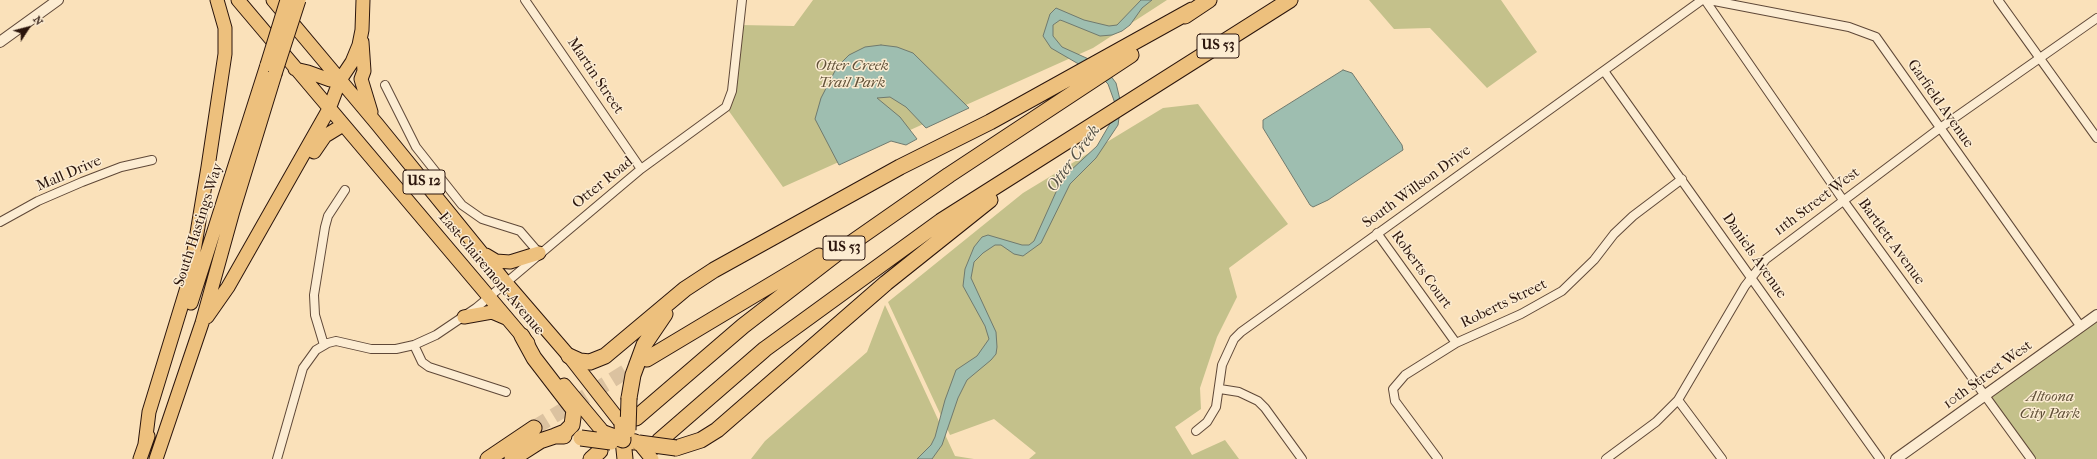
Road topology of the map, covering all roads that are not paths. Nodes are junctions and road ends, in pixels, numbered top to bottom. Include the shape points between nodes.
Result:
1 (58, 0) edge
2 (217, 0) edge
3 (238, 0) edge
4 (273, 0) edge
5 (287, 0) edge
6 (299, 0) edge
7 (363, 0) edge
8 (525, 0) edge
9 (742, 0) edge
10 (1209, 0) edge
11 (1290, 0) edge
12 (1704, 0) edge
13 (1709, 0) edge
14 (1998, 0) edge
15 (2097, 18) edge
16 (362, 30) junction
17 (0, 42) edge
18 (2039, 58) junction
19 (271, 69) junction
20 (295, 69) junction
21 (1604, 71) junction
22 (340, 80) junction
23 (385, 85) dead end
24 (1062, 91) junction
25 (329, 109) junction
26 (378, 124) junction
27 (343, 125) junction
28 (1940, 128) junction
29 (2097, 138) edge
30 (1066, 143) junction
31 (152, 160) dead end
32 (641, 169) junction
33 (1682, 179) junction
34 (345, 190) dead end
35 (1843, 200) junction
36 (277, 204) junction
37 (881, 221) junction
38 (0, 222) edge
39 (1377, 233) junction
40 (480, 250) junction
41 (539, 253) junction
42 (733, 260) junction
43 (1752, 277) junction
44 (507, 284) junction
45 (490, 297) junction
46 (2097, 315) edge
47 (464, 317) junction
48 (507, 318) junction
49 (202, 323) junction
50 (2081, 326) junction
51 (522, 336) junction
52 (1456, 343) junction
53 (324, 345) junction
54 (414, 345) junction
55 (569, 356) junction
56 (647, 359) tunnel mouth
57 (1220, 389) junction
58 (506, 392) dead end
59 (1985, 396) junction
60 (1678, 400) junction
61 (534, 428) tunnel mouth
62 (1196, 431) dead end
63 (555, 436) junction
64 (145, 444) junction
65 (623, 444) edge
66 (672, 447) edge
67 (140, 459) edge
68 (156, 459) edge
69 (278, 459) edge
70 (488, 459) edge
71 (512, 459) edge
72 (1302, 459) edge
73 (1438, 459) edge
74 (1606, 459) edge
75 (1722, 459) edge
76 (1880, 459) edge
77 (1896, 459) edge
78 (2031, 459) edge

1 - 17 street
2 - 64 main road via 225,28 225,54 208,167 189,281 149,412
3 - 20 main road, East Clairemont Avenue / US 12
4 - 22 main road, East Clairemont Avenue / US 12
5 - 19 main road, South Hastings Way, bridge
6 - 19 main road, South Hastings Way, bridge
7 - 16 main road
8 - 32 street, Martin Street
9 - 32 street, Otter Road via 732,91 726,107
10 - 24 highway
11 - 30 highway, US 53
12 - 21 street, South Willson Drive
12 - 35 street, Bartlett Avenue
13 - 28 street, Garfield Avenue via 1849,27 1876,37
14 - 18 street
15 - 18 street, 11th Street West
16 - 22 main road via 352,62
16 - 26 main road via 364,71 361,79
18 - 28 street, 11th Street West
18 - 29 street
19 - 49 main road, South Hastings Way
19 - 64 main road, South Hastings Way
20 - 22 main road via 326,79
20 - 25 main road, East Clairemont Avenue / US 12
21 - 33 street, Daniels Avenue
21 - 39 street, South Willson Drive
22 - 25 main road
22 - 26 main road, East Clairemont Avenue / US 12
23 - 41 street via 416,147 465,208 482,219 520,231
24 - 37 highway, US 53
24 - 42 highway via 990,122 900,167
25 - 27 main road, East Clairemont Avenue / US 12
25 - 36 main road
26 - 40 main road, East Clairemont Avenue / US 12
27 - 36 main road via 325,136
27 - 45 main road, East Clairemont Avenue / US 12
28 - 35 street, 11th Street West
28 - 50 street, Garfield Avenue
30 - 66 highway via 932,244 717,430 701,440
30 - 66 highway, US 53 via 941,221 808,316 717,389
31 - 38 street, Mall Drive via 121,167 82,182 38,201
32 - 41 street, Otter Road
33 - 43 street, Daniels Avenue
33 - 52 street, Roberts Street via 1633,216 1562,291 1521,314
34 - 53 street via 330,212 324,227 314,295 315,315
35 - 43 street, 11th Street West via 1766,259
35 - 59 street, Bartlett Avenue
36 - 49 main road via 228,287
37 - 56 highway
37 - 65 highway, US 53 via 751,319
39 - 52 street, Roberts Court
39 - 57 street, South Willson Drive via 1241,332 1225,359
40 - 41 main road via 496,261 503,262
40 - 44 main road, East Clairemont Avenue / US 12
41 - 44 street, Otter Road
42 - 55 highway via 685,289 605,356 588,362
42 - 65 highway, bridge via 675,305 657,324 644,345 636,365
43 - 60 street, 11th Street West
43 - 76 street, Daniels Avenue
44 - 45 street, Otter Road
44 - 55 main road, East Clairemont Avenue / US 12
45 - 47 street, Otter Road
45 - 48 main road, East Clairemont Avenue / US 12
46 - 50 street, 10th Street West
47 - 48 main road via 492,312
47 - 54 street, Otter Road via 436,335
48 - 51 main road, East Clairemont Avenue / US 12
49 - 68 main road, South Hastings Way
50 - 59 street, 10th Street West
51 - 63 highway via 534,358 574,410 572,425
51 - 65 main road, East Clairemont Avenue / US 12
52 - 73 street, Roberts Street via 1406,375 1393,390 1395,401
53 - 54 street, Otter Road via 339,342 384,350
53 - 69 street via 312,353 303,368
54 - 58 street via 422,362 430,367
55 - 65 main road, East Clairemont Avenue / US 12 via 610,408
57 - 62 street, South Willson Drive via 1219,400 1212,415
57 - 72 street via 1239,392 1258,401
59 - 77 street, 10th Street West
59 - 78 street, Bartlett Avenue
60 - 74 street, 11th Street West via 1656,422
60 - 75 street
61 - 70 highway
63 - 65 highway, bridge
63 - 71 highway via 531,446
64 - 67 main road, South Hastings Way
65 - 66 highway, bridge

